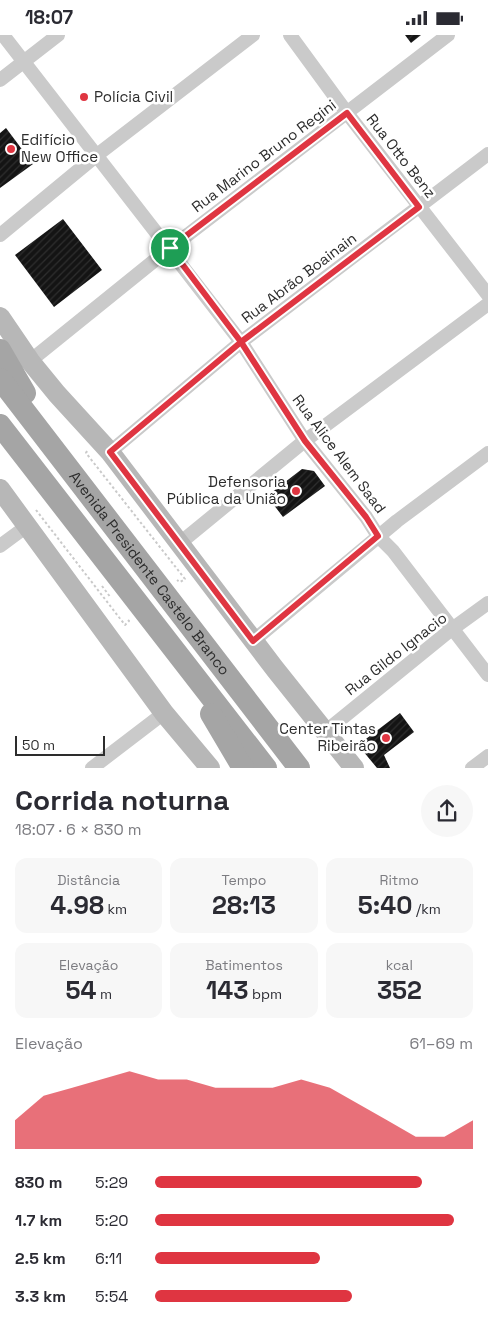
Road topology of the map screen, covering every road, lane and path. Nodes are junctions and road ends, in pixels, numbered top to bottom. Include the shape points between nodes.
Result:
1 (3, 35) edge
2 (58, 35) edge
3 (253, 35) edge
4 (290, 35) edge
5 (448, 35) edge
6 (24, 61) junction
7 (0, 80) edge
8 (347, 113) junction
9 (488, 154) edge
10 (97, 155) junction
11 (419, 207) junction
12 (0, 235) edge
13 (170, 248) junction
14 (488, 295) edge
15 (488, 304) edge
16 (0, 317) edge
17 (241, 342) junction
18 (0, 350) edge
19 (30, 361) junction
20 (0, 379) edge
21 (0, 425) edge
22 (305, 441) junction
23 (54, 450) junction
24 (110, 452) junction
25 (488, 453) edge
26 (0, 489) edge
27 (31, 517) junction
28 (378, 536) junction
29 (180, 543) junction
30 (0, 546) edge
31 (102, 587) dead end
32 (113, 601) dead end
33 (488, 603) edge
34 (124, 615) dead end
35 (183, 617) junction
36 (454, 629) junction
37 (253, 641) junction
38 (180, 656) junction
39 (488, 675) edge
40 (164, 713) junction
41 (325, 732) junction
42 (488, 756) edge
43 (92, 768) edge
44 (210, 768) edge
45 (243, 768) edge
46 (266, 768) edge
47 (298, 768) edge
48 (316, 768) edge
49 (354, 768) edge
50 (472, 768) edge

1 - 6 street, Rua Alice Alem Saad
2 - 6 street
3 - 10 street
4 - 8 street, Rua Otto Benz
5 - 8 street, Rua Marino Bruno Regini
6 - 7 street
6 - 10 street, Rua Alice Alem Saad
8 - 11 street, Rua Otto Benz
8 - 13 street, Rua Marino Bruno Regini
9 - 11 street, Rua Abrão Boainain
10 - 12 street
10 - 13 street, Rua Alice Alem Saad
11 - 14 street, Rua Otto Benz
11 - 17 street, Rua Abrão Boainain
13 - 17 street, Rua Alice Alem Saad
13 - 19 street, Rua Marino Bruno Regini
15 - 22 street
16 - 19 main road
17 - 22 street, Rua Alice Alem Saad
17 - 24 street, Rua Abrão Boainain
18 - 23 main road
19 - 24 main road
20 - 23 main road, Avenida Presidente Castelo Branco
21 - 38 main road, Avenida Presidente Castelo Branco
22 - 28 street, Rua Alice Alem Saad
22 - 29 street
23 - 35 main road, Avenida Presidente Castelo Branco
24 - 29 main road
25 - 28 street
26 - 27 main road
27 - 30 street
27 - 34 path via 125,625 129,621
27 - 40 main road
28 - 36 street, Rua Alice Alem Saad
28 - 37 street
29 - 37 main road
31 - 32 path
33 - 36 street, Rua Gildo Ignacio
35 - 47 main road, Avenida Presidente Castelo Branco
35 - 48 main road
36 - 39 street, Rua Alice Alem Saad
36 - 41 street, Rua Gildo Ignacio
37 - 41 main road
38 - 45 main road via 220,733
38 - 46 main road, Avenida Presidente Castelo Branco
40 - 43 street
40 - 44 main road
41 - 49 main road
42 - 50 street

